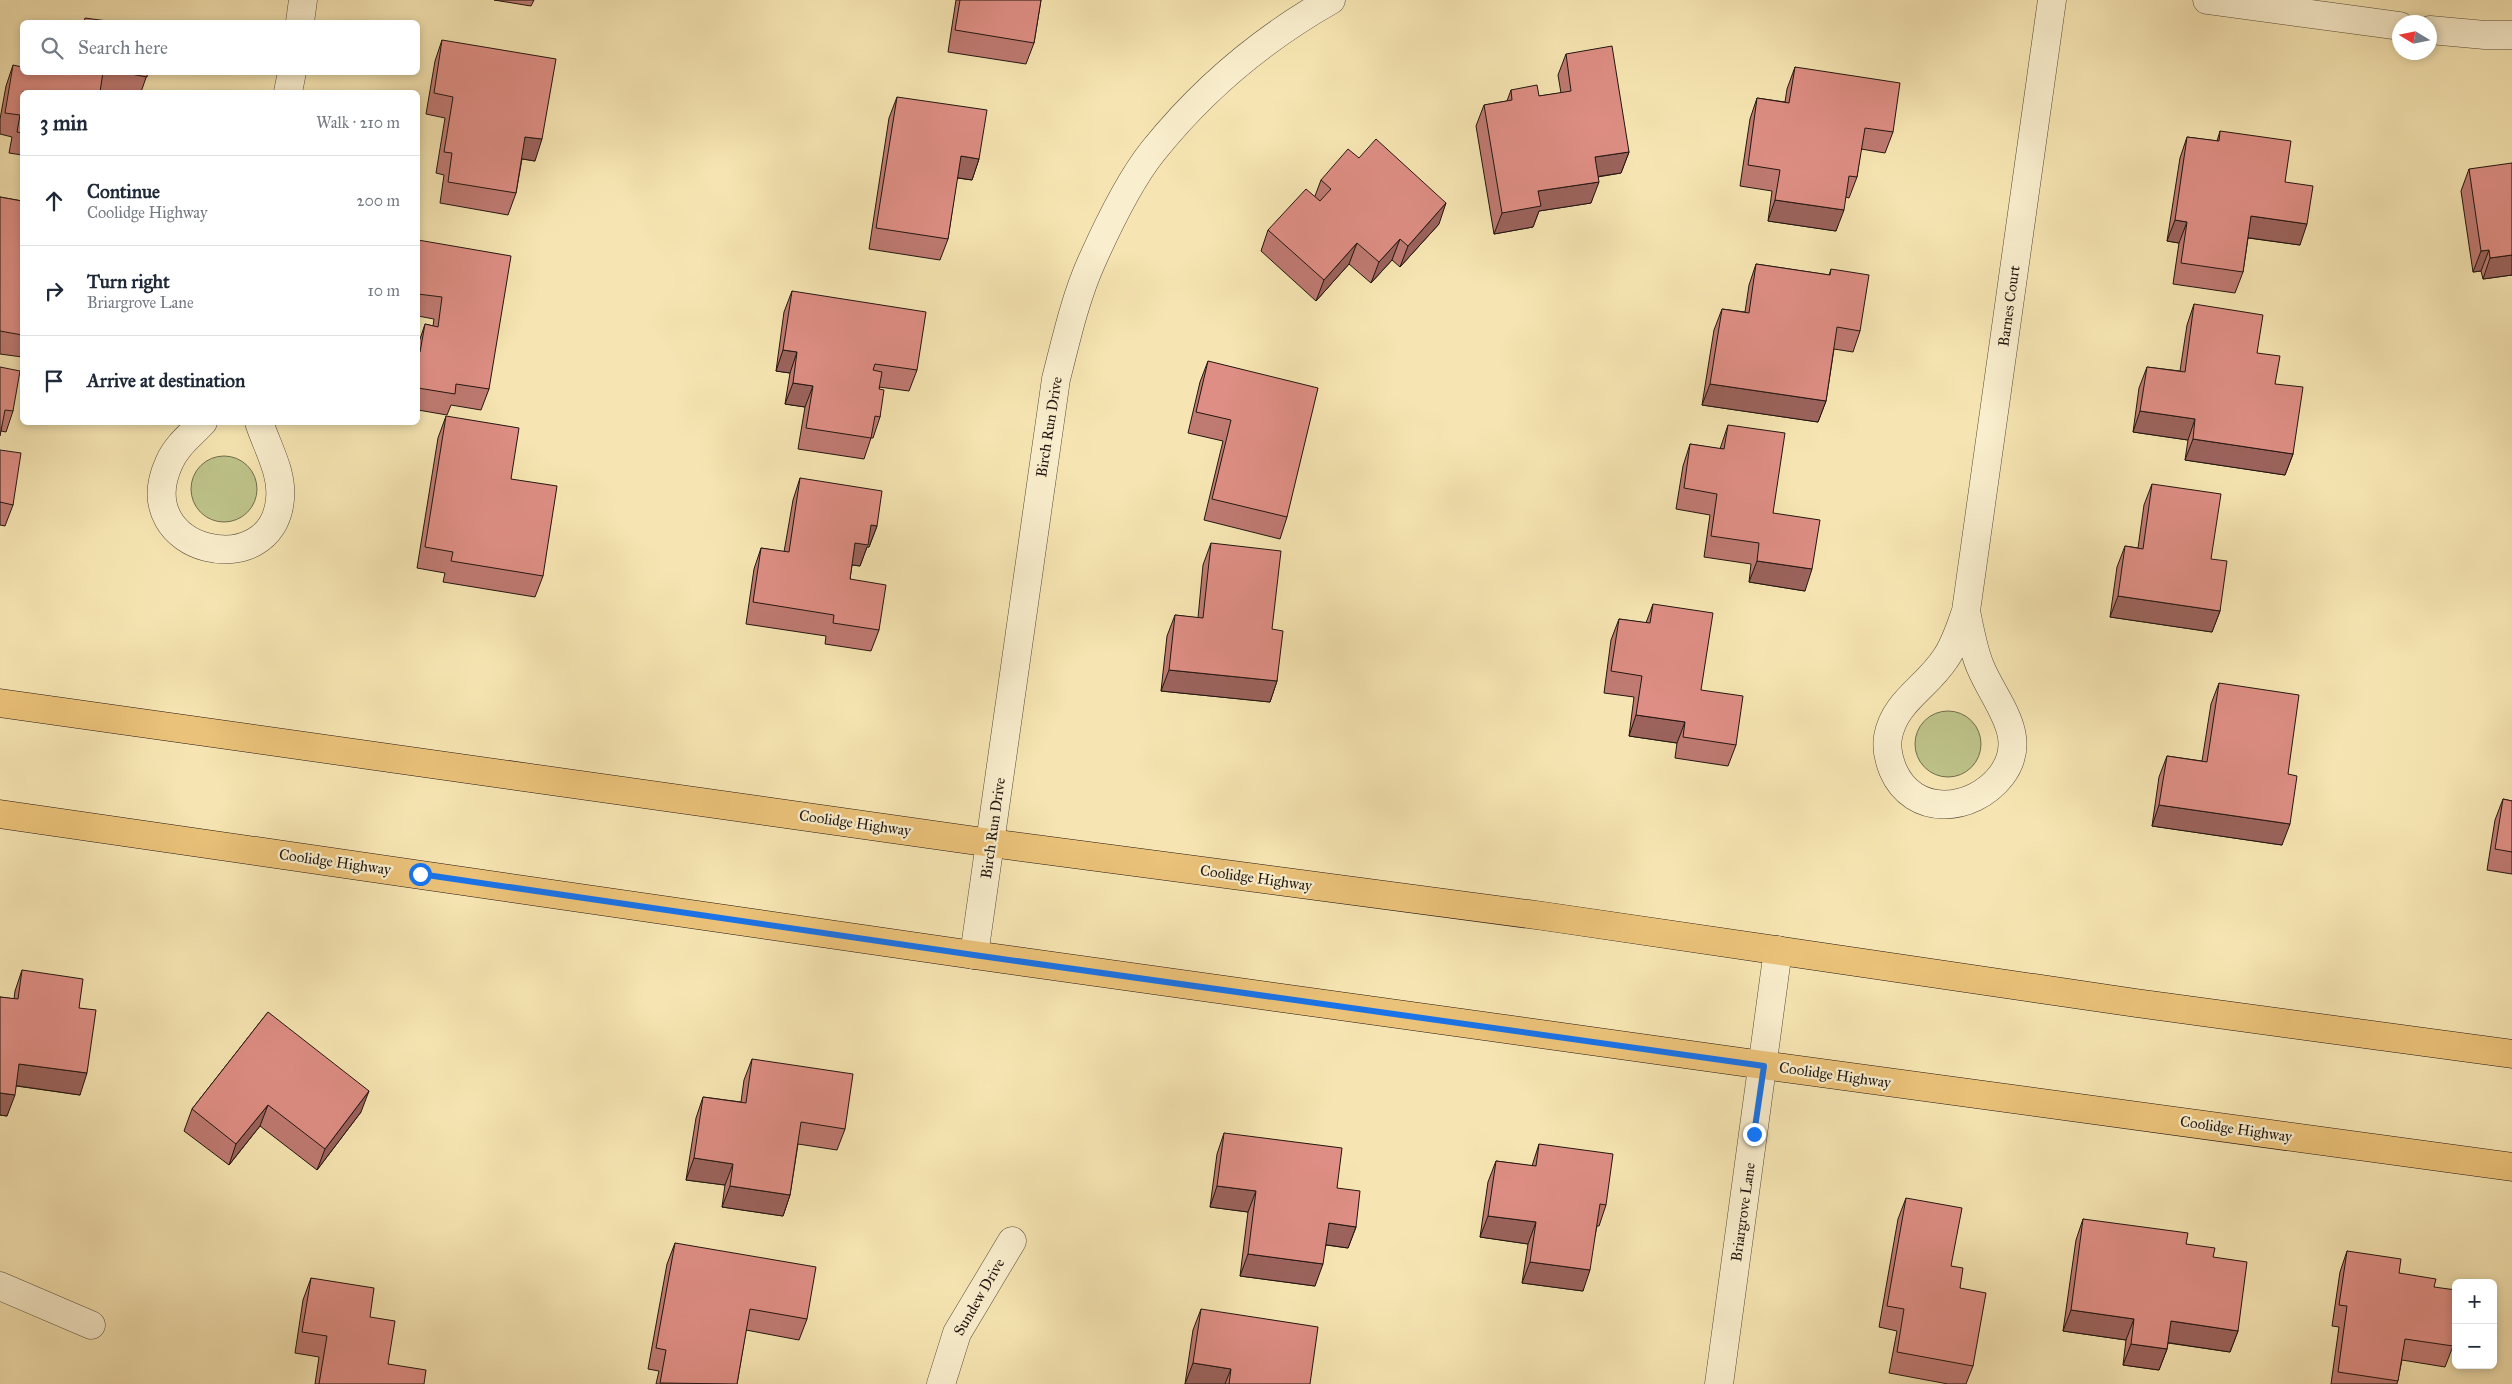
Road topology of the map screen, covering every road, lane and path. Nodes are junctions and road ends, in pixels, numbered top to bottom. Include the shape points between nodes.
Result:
1 (303, 0) edge
2 (1331, 0) edge
3 (2052, 0) edge
4 (2207, 0) edge
5 (1297, 8) edge
6 (300, 20) edge
7 (2392, 25) edge
8 (2437, 31) edge
9 (2512, 35) edge
10 (291, 75) edge
11 (288, 90) edge
12 (201, 425) edge
13 (259, 425) edge
14 (1966, 611) junction
15 (0, 703) edge
16 (0, 814) edge
17 (991, 843) junction
18 (1778, 950) junction
19 (974, 955) junction
20 (2512, 1054) edge
21 (1764, 1066) junction
22 (2512, 1167) edge
23 (1012, 1241) dead end
24 (0, 1286) edge
25 (91, 1325) dead end
26 (941, 1384) edge
27 (1720, 1384) edge

1 - 6 street
2 - 5 street, Birch Run Drive
3 - 14 street, Barnes Court
4 - 7 street
5 - 17 street, Birch Run Drive via 1153,151 1114,213 1090,265 1056,379
8 - 9 street
10 - 11 street
12 - 13 street via 179,446 169,462 162,486 163,507 171,524 184,538 198,546 217,550 241,549 257,540 267,531 276,515 280,485
14 - 14 street, Barnes Court via 1957,639 1945,660 1894,716 1887,739 1889,761 1897,780 1912,795 1928,803 1948,806 1970,801 1986,791 2001,776 2013,755 2014,737 1979,665
15 - 17 main road, Coolidge Highway
16 - 19 main road, Coolidge Highway
17 - 18 main road, Coolidge Highway
17 - 19 street, Birch Run Drive
18 - 20 main road, Coolidge Highway
18 - 21 street, Briargrove Lane
19 - 21 main road, Coolidge Highway
21 - 22 main road, Coolidge Highway
21 - 27 street, Briargrove Lane
23 - 26 street, Sundew Drive via 956,1333
24 - 25 street

